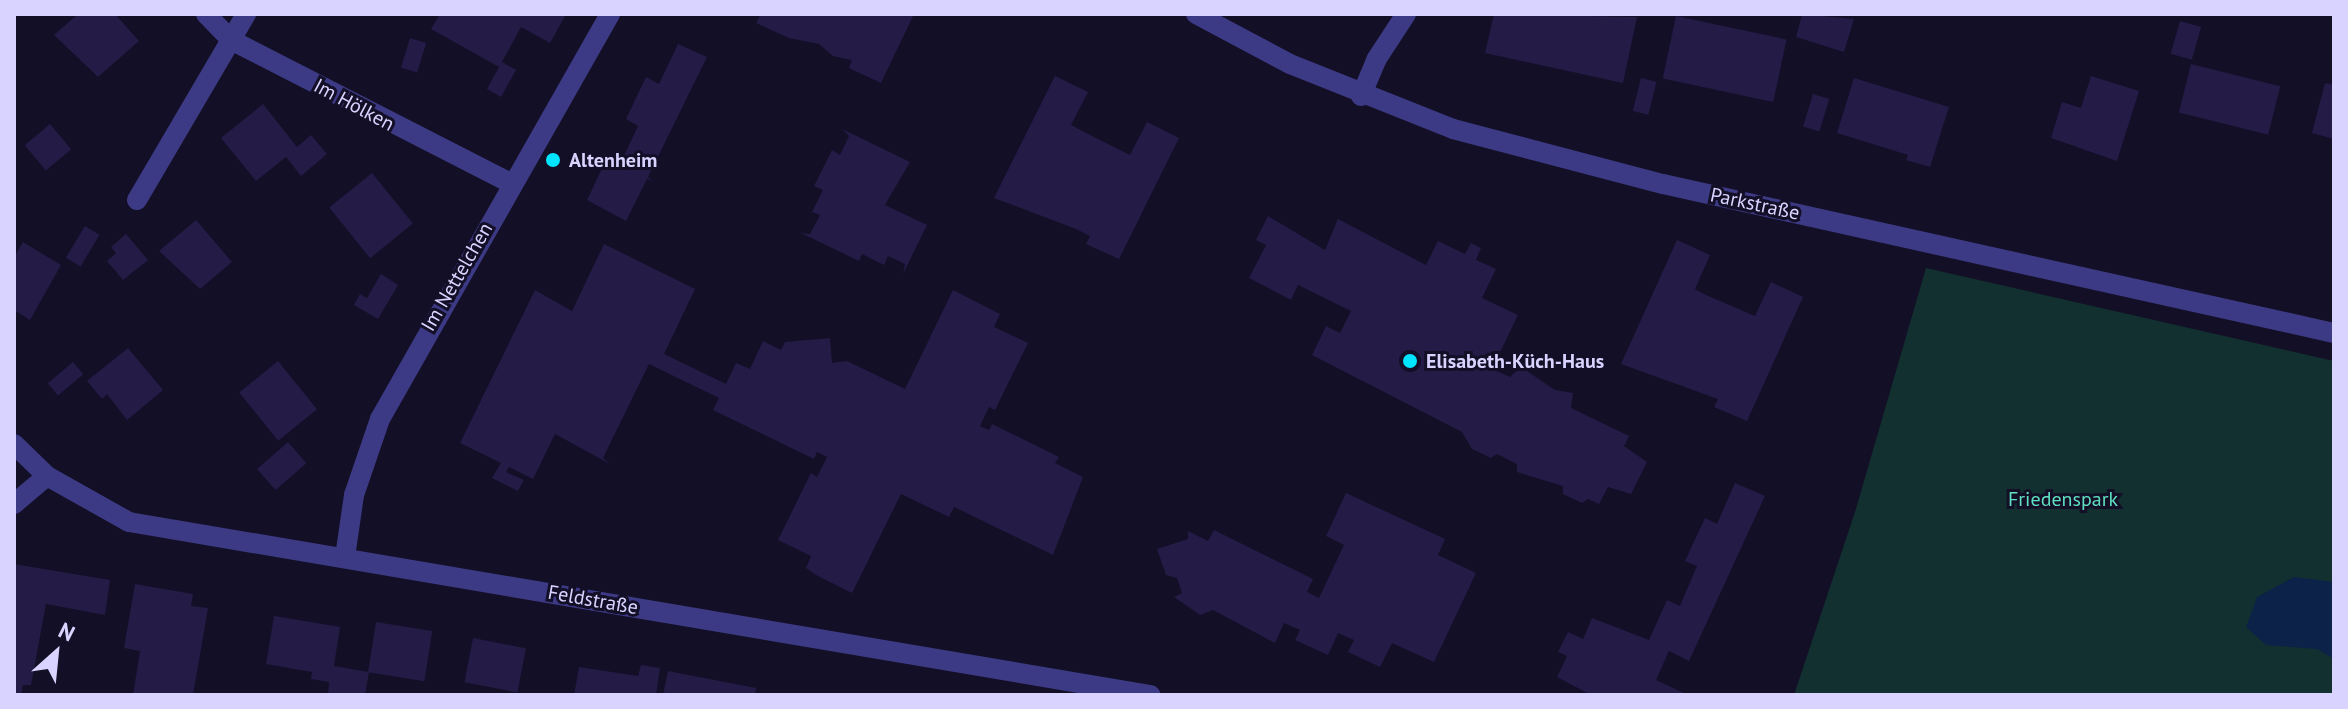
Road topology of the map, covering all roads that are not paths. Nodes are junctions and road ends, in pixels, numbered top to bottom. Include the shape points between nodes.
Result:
1 (206, 14) edge
2 (246, 14) edge
3 (610, 14) edge
4 (1196, 14) edge
5 (1406, 14) edge
6 (231, 40) junction
7 (1361, 96) junction
8 (511, 183) junction
9 (137, 200) dead end
10 (2334, 333) edge
11 (14, 444) edge
12 (47, 476) junction
13 (14, 504) edge
14 (345, 557) junction
15 (1150, 695) edge

1 - 6 street, Im Hölken
2 - 6 street
3 - 8 street, Im Nettelchen
4 - 7 street, Parkstraße
5 - 7 street via 1376,60
6 - 8 street, Im Hölken
6 - 9 street
7 - 10 street, Parkstraße via 1453,129 1663,184
8 - 14 street, Im Nettelchen via 380,419 354,495
11 - 12 street, Feldstraße
12 - 13 street
12 - 14 street, Feldstraße via 129,522
14 - 15 street, Feldstraße

